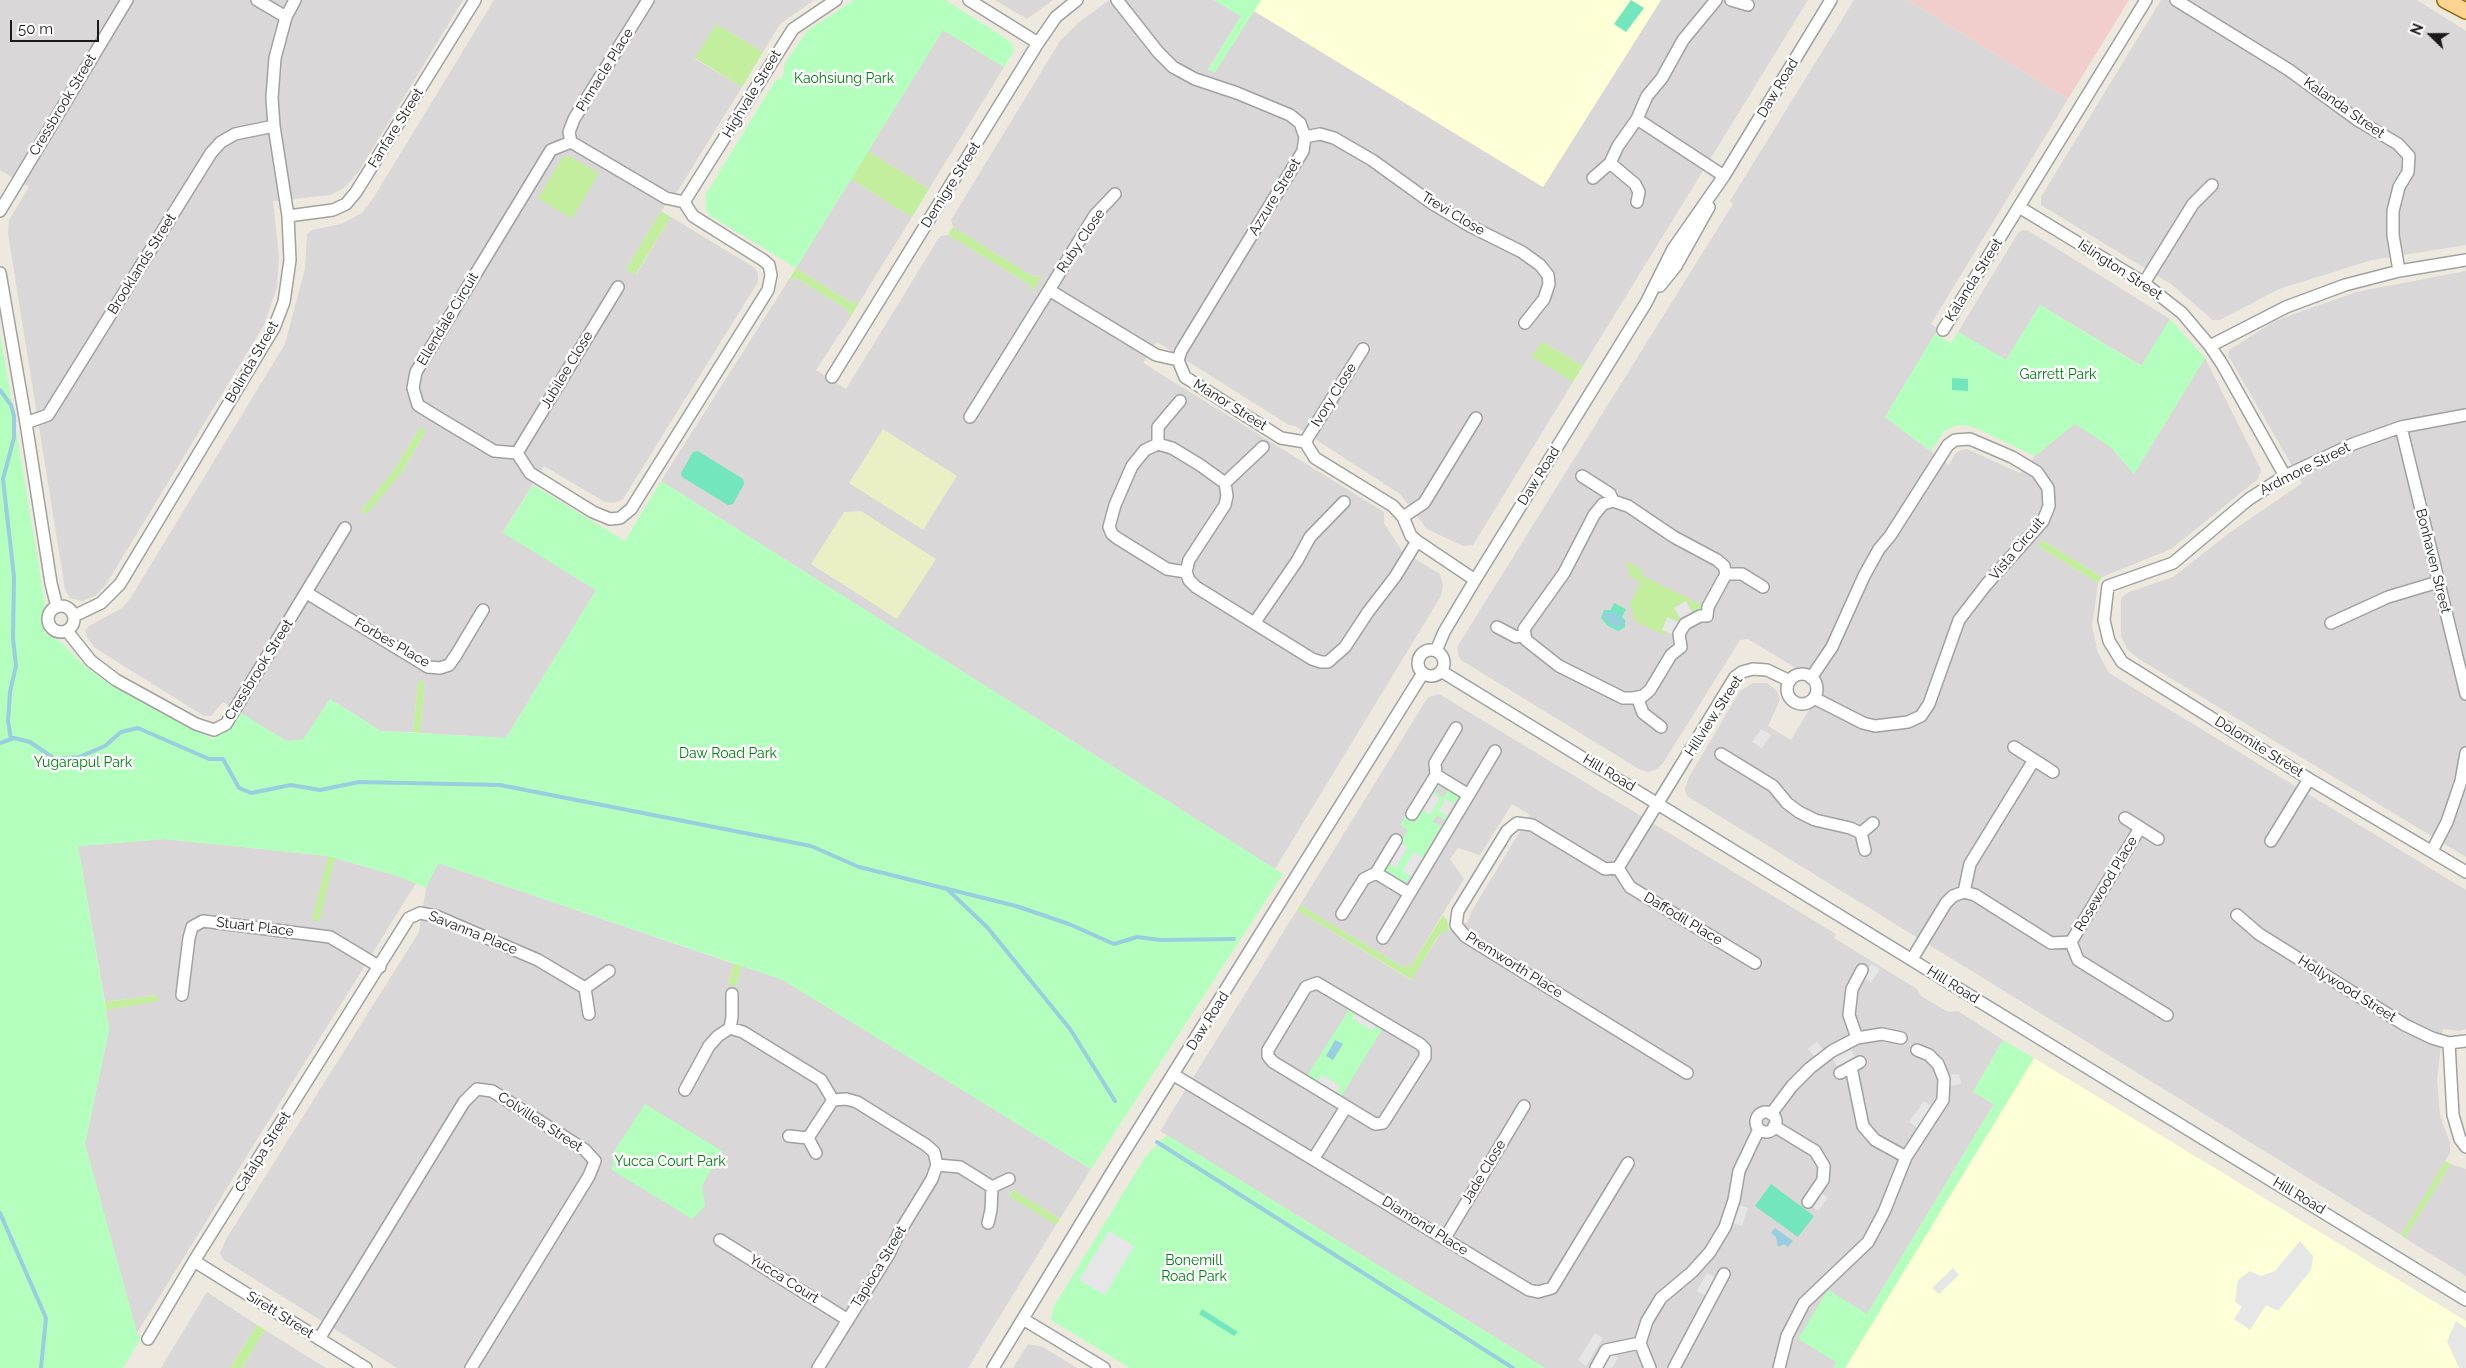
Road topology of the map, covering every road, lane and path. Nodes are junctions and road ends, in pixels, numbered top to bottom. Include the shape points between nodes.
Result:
1 (128, 0) edge
2 (257, 0) edge
3 (295, 0) edge
4 (475, 0) edge
5 (648, 0) edge
6 (836, 0) edge
7 (969, 0) edge
8 (1077, 0) edge
9 (1117, 0) edge
10 (1716, 0) edge
11 (1731, 0) edge
12 (1831, 0) edge
13 (2146, 0) edge
14 (2176, 0) edge
15 (2445, 0) edge
16 (2452, 0) edge
17 (1748, 5) dead end
18 (2466, 11) edge
19 (286, 18) junction
20 (1038, 42) junction
21 (1638, 119) junction
22 (274, 126) junction
23 (1305, 137) junction
24 (571, 142) junction
25 (1610, 163) junction
26 (1724, 176) junction
27 (1593, 178) dead end
28 (2212, 185) dead end
29 (4, 194) edge
30 (1116, 194) dead end
31 (684, 202) junction
32 (1637, 202) dead end
33 (2019, 207) junction
34 (0, 210) edge
35 (288, 216) junction
36 (2466, 260) edge
37 (2399, 271) junction
38 (0, 272) edge
39 (2144, 283) junction
40 (618, 287) dead end
41 (1049, 290) junction
42 (1525, 323) dead end
43 (1943, 330) dead end
44 (2210, 346) junction
45 (1363, 349) dead end
46 (1178, 360) junction
47 (832, 377) dead end
48 (1180, 401) dead end
49 (2466, 415) edge
50 (970, 417) dead end
51 (1476, 418) dead end
52 (26, 423) junction
53 (2401, 427) junction
54 (1304, 442) junction
55 (1158, 444) junction
56 (1263, 447) dead end
57 (517, 453) junction
58 (1582, 476) dead end
59 (2285, 476) junction
60 (1226, 483) junction
61 (1613, 501) junction
62 (1344, 502) dead end
63 (1403, 517) junction
64 (345, 528) dead end
65 (1417, 541) junction
66 (1186, 572) junction
67 (1726, 574) junction
68 (1475, 580) junction
69 (2438, 582) junction
70 (2108, 586) joint
71 (1763, 587) dead end
72 (307, 593) junction
73 (57, 607) junction
74 (484, 610) dead end
75 (74, 616) junction
76 (1255, 622) junction
77 (2331, 623) dead end
78 (1497, 627) dead end
79 (67, 631) junction
80 (1525, 635) junction
81 (1436, 651) junction
82 (1441, 671) junction
83 (1423, 673) junction
84 (1811, 678) junction
85 (1790, 681) junction
86 (2466, 694) edge
87 (1637, 697) junction
88 (1814, 698) junction
89 (1661, 727) dead end
90 (1456, 728) dead end
91 (2014, 748) dead end
92 (1494, 751) dead end
93 (2466, 753) edge
94 (1721, 754) dead end
95 (2034, 760) junction
96 (2053, 772) dead end
97 (1436, 775) junction
98 (2309, 779) junction
99 (1467, 794) junction
100 (1659, 803) junction
101 (1412, 814) dead end
102 (2125, 818) dead end
103 (1872, 823) dead end
104 (2140, 828) junction
105 (1861, 833) junction
106 (2158, 839) dead end
107 (1396, 840) dead end
108 (2271, 841) dead end
109 (1865, 850) dead end
110 (2432, 851) junction
111 (1618, 868) junction
112 (2466, 872) edge
113 (1376, 873) junction
114 (1964, 892) junction
115 (1409, 893) junction
116 (1342, 914) dead end
117 (2237, 915) dead end
118 (1383, 938) dead end
119 (2071, 942) junction
120 (1912, 960) junction
121 (1754, 963) dead end
122 (380, 967) junction
123 (1862, 970) dead end
124 (609, 971) dead end
125 (585, 988) junction
126 (732, 994) dead end
127 (182, 996) dead end
128 (589, 1014) dead end
129 (2167, 1015) dead end
130 (730, 1028) junction
131 (1857, 1038) junction
132 (1901, 1038) dead end
133 (2466, 1041) edge
134 (2449, 1043) junction
135 (1917, 1050) dead end
136 (1687, 1073) dead end
137 (1840, 1073) dead end
138 (1174, 1074) junction
139 (685, 1090) dead end
140 (833, 1100) junction
141 (1346, 1106) junction
142 (1524, 1106) dead end
143 (1771, 1114) junction
144 (1774, 1126) junction
145 (1759, 1129) junction
146 (789, 1136) dead end
147 (808, 1138) junction
148 (2466, 1147) edge
149 (816, 1153) dead end
150 (1906, 1157) junction
151 (1314, 1158) junction
152 (1628, 1163) dead end
153 (937, 1165) junction
154 (1009, 1179) dead end
155 (992, 1187) junction
156 (1808, 1202) dead end
157 (988, 1223) dead end
158 (1444, 1238) junction
159 (720, 1240) dead end
160 (194, 1261) junction
161 (1724, 1274) dead end
162 (2466, 1300) edge
163 (1023, 1319) junction
164 (848, 1320) junction
165 (148, 1339) dead end
166 (319, 1339) junction
167 (1640, 1343) junction
168 (366, 1368) edge
169 (471, 1368) edge
170 (818, 1368) edge
171 (993, 1368) edge
172 (1104, 1368) edge
173 (1596, 1368) edge
174 (1650, 1368) edge
175 (1674, 1368) edge
176 (1779, 1368) edge

1 - 29 street, Cressbrook Street
2 - 19 street
3 - 19 street, Bolinda Street
4 - 35 street, Fanfare Street via 346,204 333,210
5 - 24 street, Pinnacle Place via 574,119 569,132
6 - 31 street, Highvale Street via 793,29
7 - 20 street
8 - 20 street, Demigre Street via 1056,17
9 - 23 street via 1173,67 1290,115 1300,123
10 - 21 street via 1683,40 1662,78 1647,96
11 - 17 street
12 - 26 street, Daw Road
13 - 33 street, Kalanda Street
14 - 37 street, Kalanda Street via 2289,70 2359,121 2398,144 2409,156 2408,172 2399,187 2393,211
15 - 18 main road
16 - 18 main road
19 - 22 street, Bolinda Street via 273,78
20 - 47 street, Demigre Street
21 - 25 street
21 - 26 street
22 - 35 street, Bolinda Street
22 - 52 street, Brooklands Street via 235,134 211,153 48,415
23 - 42 street, Trevi Close via 1320,134 1334,138 1372,160 1433,204 1540,265 1548,274 1549,284 1544,298
23 - 46 street, Azzure Street via 1303,151
24 - 31 street via 666,198
24 - 57 street, Ellendale Circuit via 551,150 416,372 413,388 418,405 434,415 494,451
25 - 27 street
25 - 32 street via 1635,184 1640,192
26 - 68 street, Daw Road via 1678,241 1646,303
28 - 39 street via 2193,204
29 - 34 street, Cressbrook Street
30 - 41 street, Ruby Close via 1095,215
31 - 57 street via 694,216 769,265 770,284 631,509 620,518 610,519 593,512 530,473
33 - 39 street, Islington Street
33 - 43 street, Kalanda Street
35 - 75 street, Bolinda Street via 288,284 274,328 120,584 101,603
36 - 37 street
37 - 44 street via 2345,285 2286,307
38 - 52 street
39 - 44 street, Islington Street via 2182,313
40 - 57 street, Jubilee Close
41 - 46 street via 1156,355
41 - 50 street
44 - 59 street, Islington Street
45 - 54 street, Ivory Close
46 - 54 street, Manor Street via 1185,377 1281,438
48 - 55 street via 1158,426
49 - 53 street, Ardmore Street
51 - 63 street via 1424,502
52 - 73 street
53 - 59 street, Ardmore Street via 2353,444
53 - 69 street, Bonhaven Street
54 - 63 street via 1315,458 1393,506
55 - 60 street via 1200,464
55 - 66 street via 1145,450 1132,466 1108,526 1117,538 1167,569
56 - 60 street
58 - 61 street via 1610,494
59 - 70 street, Ardmore Street via 2249,499 2174,563
60 - 66 street via 1224,505 1189,560
61 - 67 street via 1628,506 1674,538 1717,560 1724,566
61 - 80 street via 1603,504 1594,516 1564,572 1526,624
62 - 76 street via 1310,537
63 - 65 street via 1411,536
64 - 72 street, Cressbrook Street
65 - 68 street
65 - 76 street via 1345,647 1328,662 1312,659
66 - 76 street via 1196,588
67 - 71 street via 1742,574
67 - 87 street via 1706,616 1685,624 1679,634 1681,647 1671,655 1650,690
68 - 81 street, Daw Road
69 - 77 street via 2388,597
69 - 86 street, Bonhaven Street
70 - 98 street, Dolomite Street via 2104,620 2109,641 2122,662
72 - 74 street, Forbes Place via 428,667 449,665
72 - 79 street, Cressbrook Street via 226,724 214,730 196,724 116,680 91,661
73 - 75 street via 67,608
73 - 79 street via 49,614 49,624 56,632
75 - 79 street via 74,623
78 - 80 street via 1516,637
80 - 87 street via 1526,640 1560,666 1623,698
81 - 82 street via 1443,660
81 - 83 street, Daw Road via 1421,655 1418,662
82 - 83 street via 1434,676
82 - 100 street, Hill Road
83 - 138 street, Daw Road
84 - 85 street via 1797,676
84 - 88 street via 1817,690
84 - 88 street, Vista Circuit via 1832,647 1879,549 1948,445 1955,440 1970,440 2012,457 2037,472 2048,488 2049,506 2043,521 1959,620 1929,704 1921,716 1908,722 1875,726
85 - 88 street via 1787,689 1792,701 1806,704
85 - 100 street, Hillview Street via 1767,670 1753,669 1735,678
87 - 89 street via 1643,713
90 - 97 street via 1434,762
91 - 95 street
92 - 99 street
93 - 110 street via 2447,822
94 - 105 street via 1773,786 1799,812
95 - 96 street
95 - 114 street via 1970,864
97 - 99 street
97 - 101 street
98 - 108 street
98 - 110 street, Dolomite Street
99 - 115 street
100 - 111 street
100 - 120 street, Hill Road
102 - 104 street, Rosewood Place
103 - 105 street
104 - 106 street, Rosewood Place
104 - 119 street, Rosewood Place
105 - 109 street
107 - 113 street
110 - 112 street, Dolomite Street
111 - 121 street, Daffodil Place via 1630,887
111 - 136 street, Premworth Place via 1605,869 1532,825 1517,823 1507,831 1458,911 1456,925 1465,936
113 - 115 street
113 - 116 street via 1364,879
114 - 119 street, Rosewood Place via 1975,895 2051,943
114 - 120 street via 1946,903
115 - 118 street
117 - 134 street, Hollywood Street via 2258,934 2405,1025
119 - 129 street via 2078,960
120 - 162 street, Hill Road
122 - 125 street, Savanna Place via 409,918 420,913 436,916 518,951
122 - 127 street, Stuart Place via 330,937 203,921 192,927
122 - 160 street, Catalpa Street
123 - 131 street via 1852,989 1849,1016
124 - 125 street
125 - 128 street
126 - 130 street
130 - 139 street via 709,1046
130 - 140 street via 744,1032 821,1080
131 - 132 street via 1882,1034
131 - 143 street via 1810,1068
133 - 134 street, Hollywood Street
134 - 148 street via 2453,1115 2460,1139
135 - 150 street via 1938,1064 1944,1079 1943,1100
137 - 150 street via 1855,1064 1863,1126 1875,1140
138 - 151 street, Diamond Place
138 - 163 street, Daw Road
140 - 147 street
140 - 153 street via 857,1102 918,1140 934,1152
141 - 141 street via 1268,1056 1268,1050 1306,987 1311,984 1316,983 1425,1049 1424,1057 1383,1123 1375,1124
141 - 151 street
142 - 158 street, Jade Close
143 - 144 street
143 - 145 street via 1765,1112 1757,1118
144 - 145 street via 1768,1132
144 - 156 street via 1815,1151 1824,1166 1823,1180
145 - 167 street via 1739,1171 1725,1227 1710,1252 1692,1272 1661,1298 1647,1321
146 - 147 street
147 - 149 street
150 - 176 street via 1868,1242 1804,1303 1788,1336
151 - 158 street, Diamond Place
152 - 158 street, Diamond Place via 1552,1288 1538,1292 1529,1290
153 - 155 street via 960,1167
153 - 164 street, Tapioca Street via 932,1179
154 - 155 street
155 - 157 street via 992,1210
159 - 164 street, Yucca Court
160 - 165 street, Catalpa Street
160 - 166 street, Sirett Street
161 - 175 street
163 - 171 street, Daw Road
163 - 172 street
164 - 170 street, Tapioca Street
166 - 168 street, Sirett Street
166 - 169 street, Colvillea Street via 464,1102 477,1089 492,1091 585,1150 595,1161 589,1176
167 - 173 street via 1606,1350
167 - 174 street

